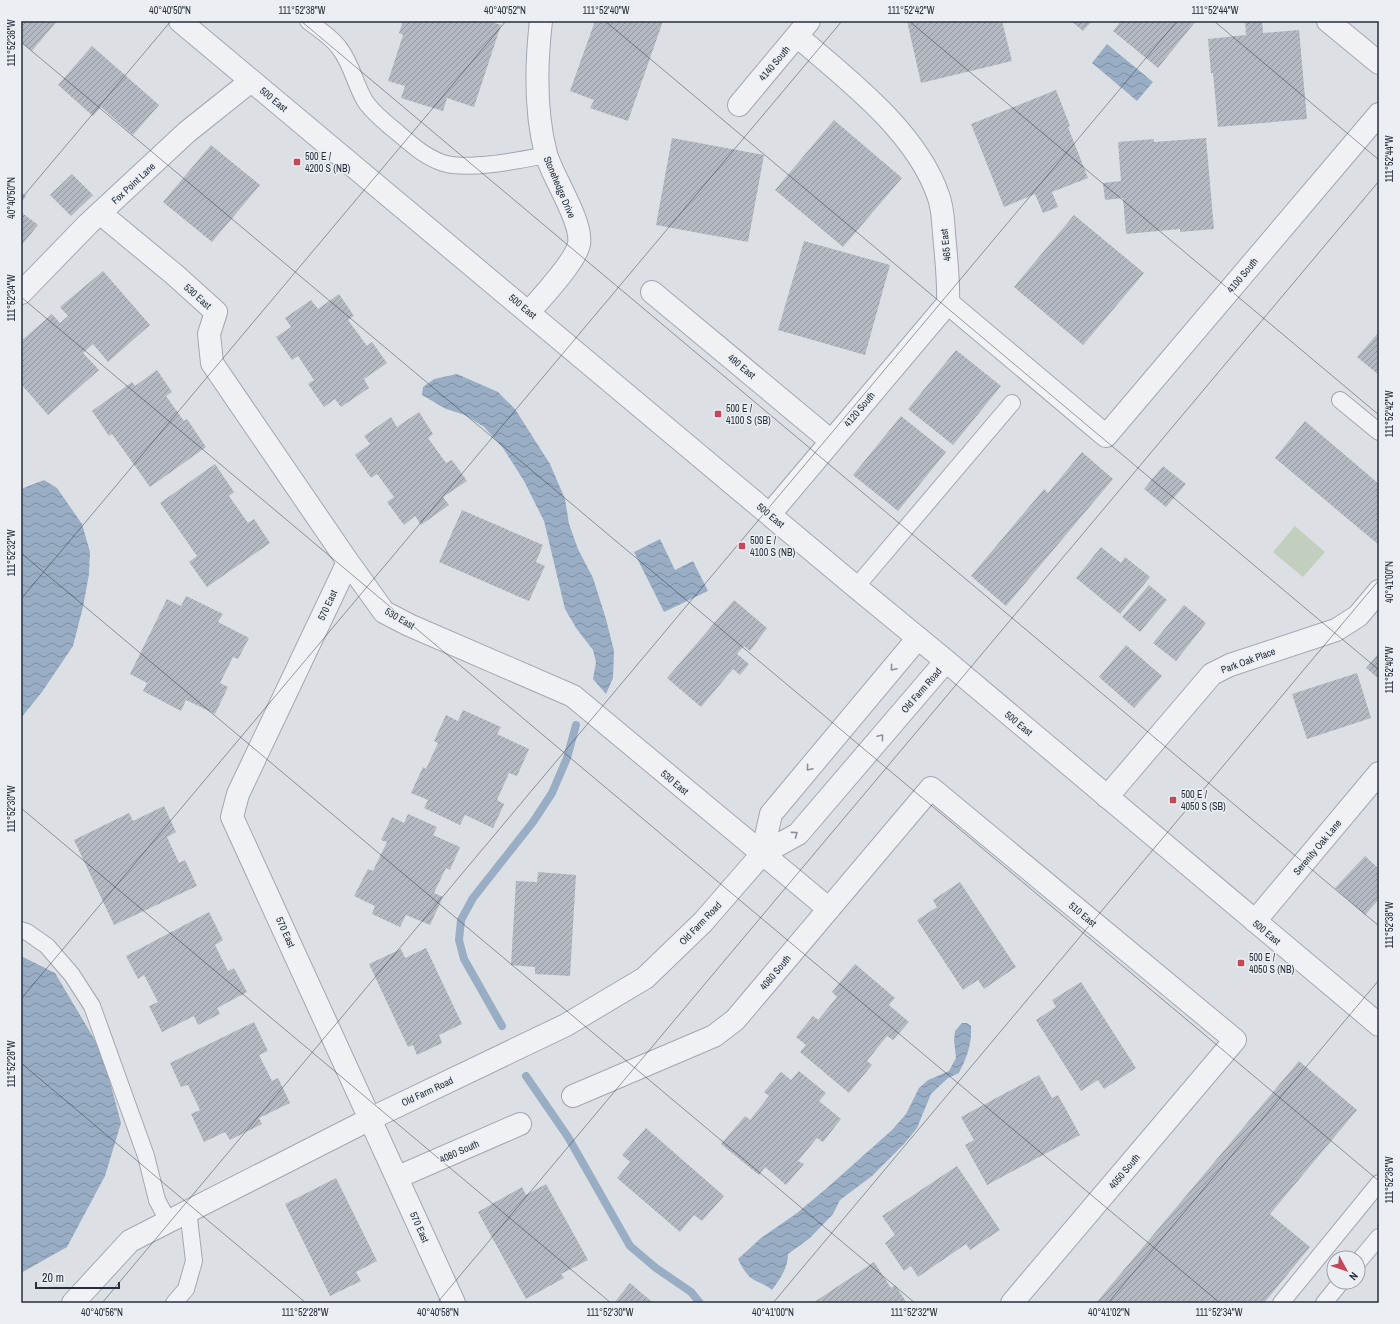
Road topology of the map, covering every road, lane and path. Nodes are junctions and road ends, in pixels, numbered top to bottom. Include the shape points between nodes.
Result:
1 (180, 21) edge
2 (308, 21) edge
3 (541, 21) edge
4 (1328, 21) edge
5 (803, 28) edge
6 (1379, 64) edge
7 (251, 80) junction
8 (739, 105) dead end
9 (1379, 114) edge
10 (546, 155) junction
11 (100, 213) junction
12 (652, 292) dead end
13 (21, 293) edge
14 (948, 303) junction
15 (529, 312) junction
16 (1340, 400) dead end
17 (1012, 403) dead end
18 (1379, 432) edge
19 (831, 441) junction
20 (770, 514) junction
21 (348, 562) junction
22 (856, 587) junction
23 (1379, 591) edge
24 (918, 638) junction
25 (946, 661) junction
26 (1379, 773) edge
27 (931, 788) joint
28 (1107, 797) junction
29 (762, 854) junction
30 (829, 909) junction
31 (1255, 921) junction
32 (21, 930) edge
33 (1379, 1025) edge
34 (1235, 1040) joint
35 (573, 1096) dead end
36 (370, 1119) junction
37 (520, 1124) dead end
38 (398, 1177) junction
39 (1379, 1183) edge
40 (188, 1210) junction
41 (168, 1221) junction
42 (1379, 1237) edge
43 (1366, 1252) edge
44 (1335, 1290) edge
45 (73, 1303) edge
46 (174, 1303) edge
47 (454, 1303) edge
48 (1012, 1303) edge
49 (1280, 1303) edge
50 (1324, 1303) edge

1 - 7 street, 500 East
2 - 10 lane via 340,47 366,102 422,153 443,163 456,165 507,163
3 - 10 street, Stonehedge Drive via 537,50 540,125
4 - 6 street
5 - 8 street, 4140 South
5 - 14 street, 465 East via 902,134 930,175 939,196 943,220 949,284
7 - 11 street, Fox Point Lane via 187,132
7 - 15 street, 500 East
9 - 14 street, 4100 South via 1106,436
10 - 15 street, Stonehedge Drive via 565,194 577,226 580,243 575,255
11 - 13 street, Fox Point Lane
11 - 21 street, 530 East via 216,312 209,334 212,363
12 - 19 street, 490 East
14 - 19 street, 4120 South
15 - 20 street, 500 East
16 - 18 lane
17 - 22 lane
19 - 20 street, 4120 South
20 - 22 street, 500 East
21 - 29 street, 530 East via 384,612 573,696
21 - 36 street, 570 East via 238,794 232,817
22 - 24 street, 500 East
23 - 28 street, Park Oak Place via 1358,616 1336,630 1230,665 1212,674
24 - 25 street, 500 East
24 -> 29 street, Old Farm Road via 771,814
25 - 28 street, 500 East
29 -> 25 street, Old Farm Road via 798,834
26 - 31 street, Serenity Oak Lane
27 - 30 street, 4080 South
27 - 34 street, 510 East
28 - 31 street, 500 East
29 - 30 street, 530 East
29 - 36 street, Old Farm Road via 703,922 645,978 566,1025
30 - 35 street, 4080 South via 735,1020 714,1036
31 - 33 street, 500 East
32 - 41 lane via 47,946 72,975 92,1006 146,1156 157,1200
34 - 48 street, 4050 South
36 - 38 street, 570 East
36 - 40 street, Old Farm Road
37 - 38 street, 4080 South
38 - 47 street, 570 East
39 - 49 lane
40 - 41 street, Old Farm Road
40 - 46 lane via 194,1261 186,1289
41 - 45 street, Old Farm Road via 130,1241
42 - 43 lane
44 - 50 lane

